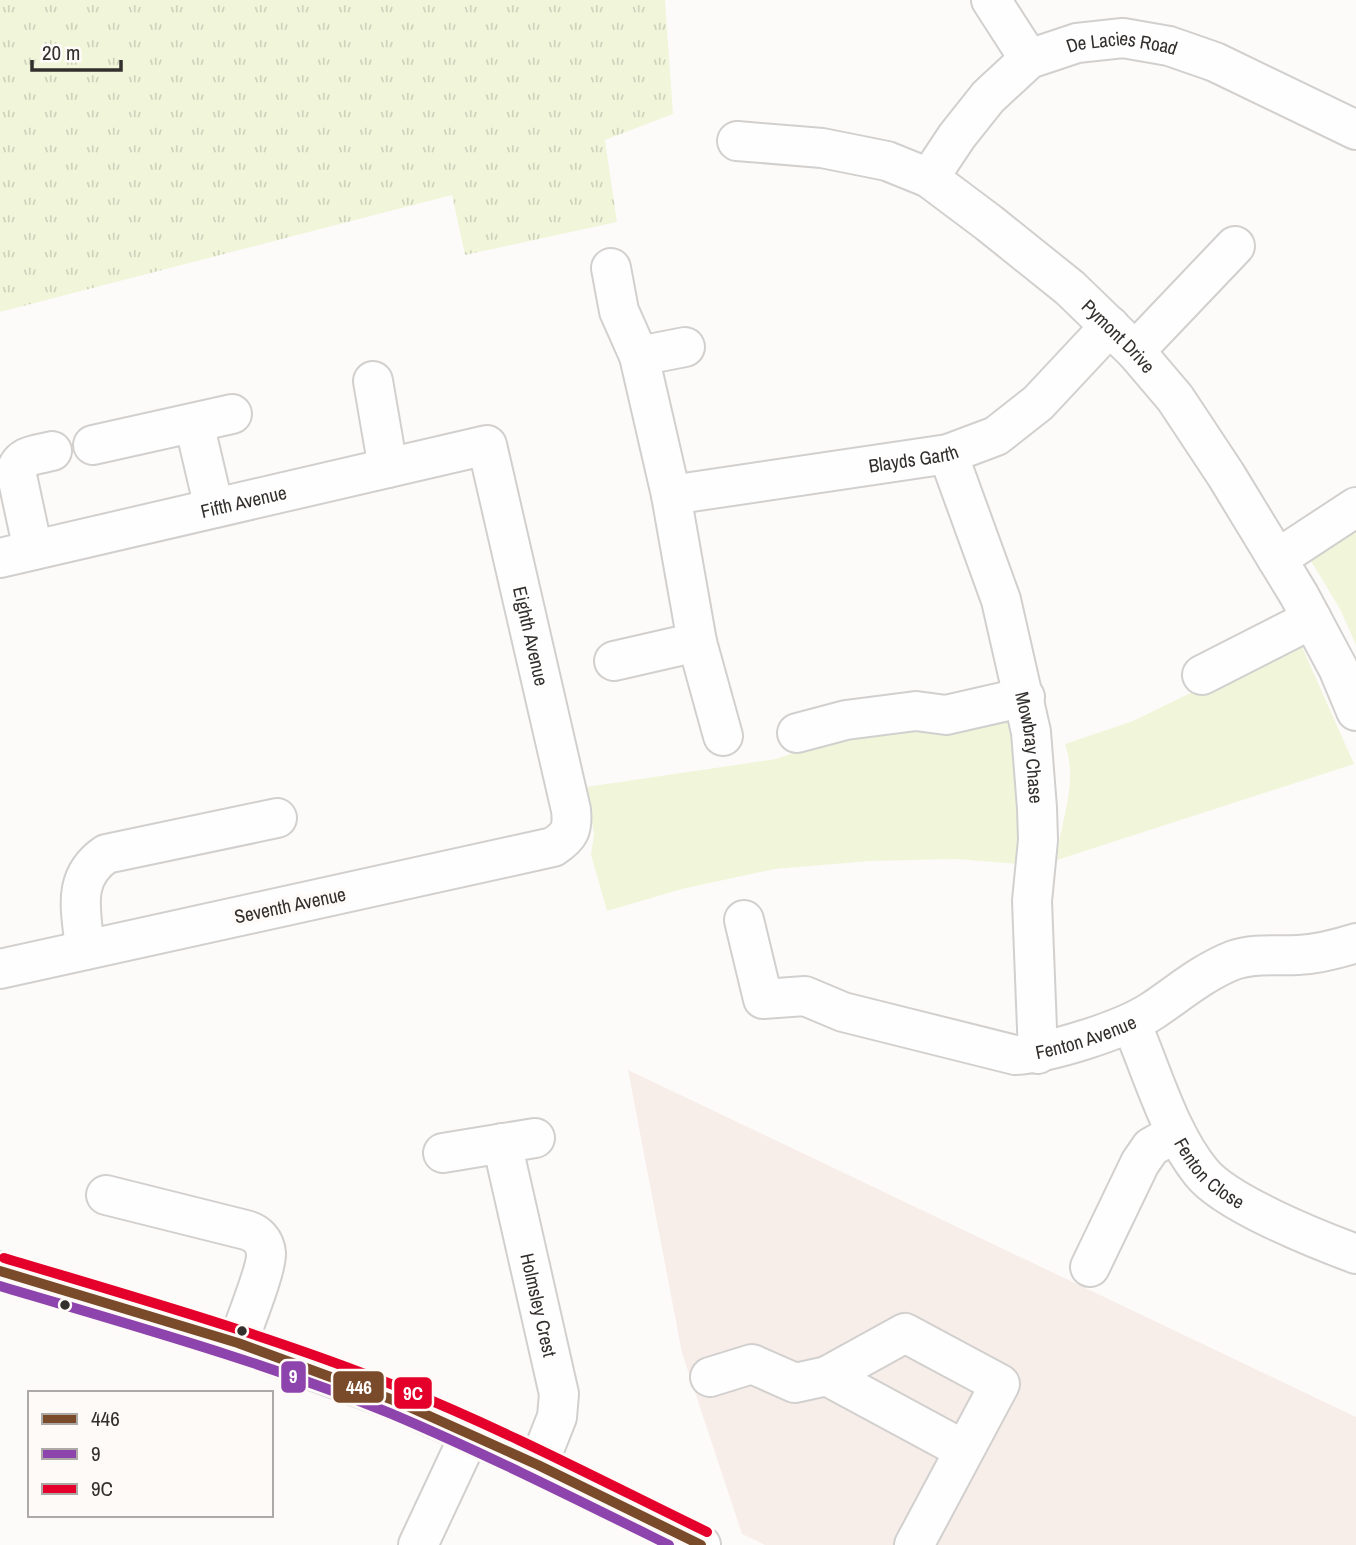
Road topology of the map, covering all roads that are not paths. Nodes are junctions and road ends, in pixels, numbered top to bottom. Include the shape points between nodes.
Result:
1 (991, 0) edge
2 (1029, 59) junction
3 (1356, 130) edge
4 (737, 141) dead end
5 (929, 178) junction
6 (1235, 246) dead end
7 (611, 268) dead end
8 (1122, 338) junction
9 (685, 347) dead end
10 (639, 356) junction
11 (373, 381) dead end
12 (232, 414) dead end
13 (194, 423) junction
14 (93, 445) dead end
15 (487, 445) joint
16 (52, 451) dead end
17 (948, 454) junction
18 (388, 468) junction
19 (671, 495) junction
20 (1356, 507) edge
21 (214, 509) junction
22 (17, 554) edge
23 (1277, 559) junction
24 (1312, 619) junction
25 (697, 642) junction
26 (614, 661) dead end
27 (1202, 676) dead end
28 (1025, 697) junction
29 (1356, 711) edge
30 (797, 733) dead end
31 (723, 736) dead end
32 (277, 818) dead end
33 (572, 828) joint
34 (744, 920) dead end
35 (1356, 943) edge
36 (85, 950) junction
37 (0, 969) edge
38 (1132, 1023) junction
39 (1038, 1054) junction
40 (1176, 1133) junction
41 (443, 1153) dead end
42 (106, 1195) dead end
43 (1356, 1254) edge
44 (1090, 1267) dead end
45 (0, 1271) edge
46 (238, 1343) junction
47 (827, 1376) junction
48 (710, 1377) dead end
49 (470, 1434) junction
50 (964, 1450) junction
51 (538, 1465) junction
52 (418, 1545) edge
53 (701, 1545) edge
54 (914, 1545) edge

1 - 2 street
2 - 3 street, De Lacies Road via 1077,43 1123,38 1169,46 1215,62
2 - 5 street, De Lacies Road via 988,97
4 - 5 street, Pymont Drive via 822,148 887,162
5 - 8 street, Pymont Drive via 1070,288
6 - 8 street, Blayds Garth
7 - 10 street via 619,311
8 - 17 street, Blayds Garth via 996,436
8 - 23 street, Pymont Drive via 1175,397
9 - 10 street
10 - 19 street
11 - 18 street
12 - 13 street
13 - 14 street
13 - 21 street
15 - 18 street, Fifth Avenue
15 - 33 street, Eighth Avenue
16 - 22 street via 26,457 18,465
17 - 19 street, Blayds Garth
17 - 28 street, Mowbray Chase via 1001,600
18 - 21 street, Fifth Avenue
19 - 25 street
20 - 23 street
21 - 22 street, Fifth Avenue
23 - 24 street, Pymont Drive
24 - 27 street
24 - 29 street, Pymont Drive
25 - 26 street
25 - 31 street
28 - 30 street via 946,715 916,711 846,720
28 - 39 street, Mowbray Chase via 1037,780 1032,901
32 - 36 street via 106,854 95,861 82,884
33 - 36 street, Seventh Avenue via 553,847
34 - 39 street, Fenton Avenue via 763,999 805,996 843,1012 985,1049
35 - 38 street, Fenton Avenue via 1335,950 1236,960 1208,972
36 - 37 street, Seventh Avenue
38 - 39 street, Fenton Avenue
38 - 40 street, Fenton Close
40 - 43 street, Fenton Close via 1202,1174 1236,1199
40 - 44 street via 1151,1147 1140,1163
41 - 51 street, Holmsley Crest via 519,1141 559,1394 556,1417
42 - 46 street via 259,1237 265,1259
45 - 46 street
46 - 49 street via 396,1401
47 - 48 street via 795,1383 752,1364
47 - 50 street
47 - 50 street via 905,1334 1000,1384
49 - 51 street
49 - 52 street
50 - 54 street
51 - 53 street

